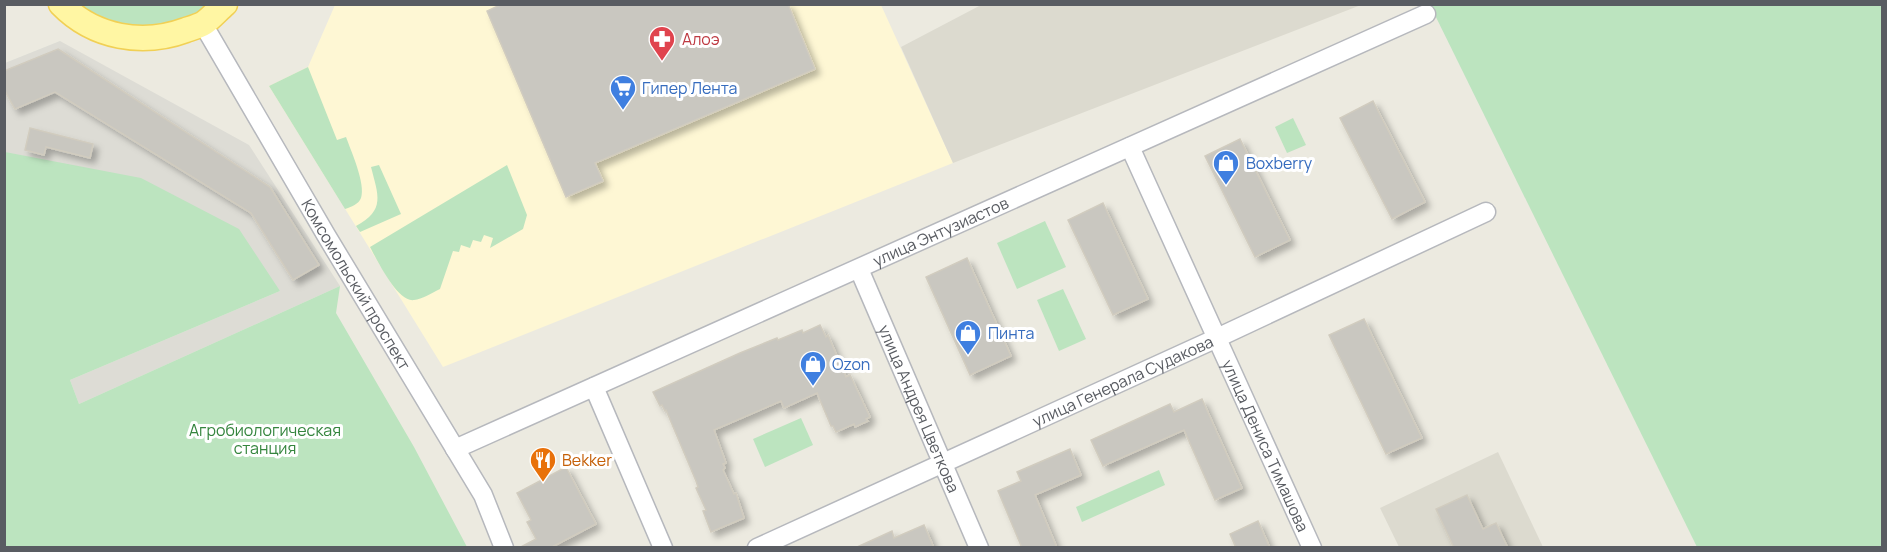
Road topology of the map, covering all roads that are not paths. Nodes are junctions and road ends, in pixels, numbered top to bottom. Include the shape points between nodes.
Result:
1 (62, 4) edge
2 (225, 4) edge
3 (1426, 14) dead end
4 (203, 24) junction
5 (1130, 147) junction
6 (1486, 212) dead end
7 (859, 268) junction
8 (1217, 338) junction
9 (594, 387) junction
10 (455, 449) junction
11 (943, 463) junction
12 (504, 548) edge
13 (663, 548) edge
14 (757, 548) edge
15 (979, 548) edge
16 (1312, 548) edge

1 - 4 main road via 81,21 126,38 168,37
2 - 4 main road
3 - 5 street, улица Энтузиастов
4 - 10 street, Комсомольский проспект
5 - 7 street, улица Энтузиастов
5 - 8 street, улица Дениса Тимашова
6 - 8 street, улица Генерала Судакова
7 - 9 street, улица Энтузиастов
7 - 11 street, улица Андрея Цветкова
8 - 11 street, улица Генерала Судакова
8 - 16 street, улица Дениса Тимашова
9 - 10 street, улица Энтузиастов
9 - 13 street
10 - 12 street, Комсомольский проспект via 483,495
11 - 14 street, улица Генерала Судакова
11 - 15 street, улица Андрея Цветкова

